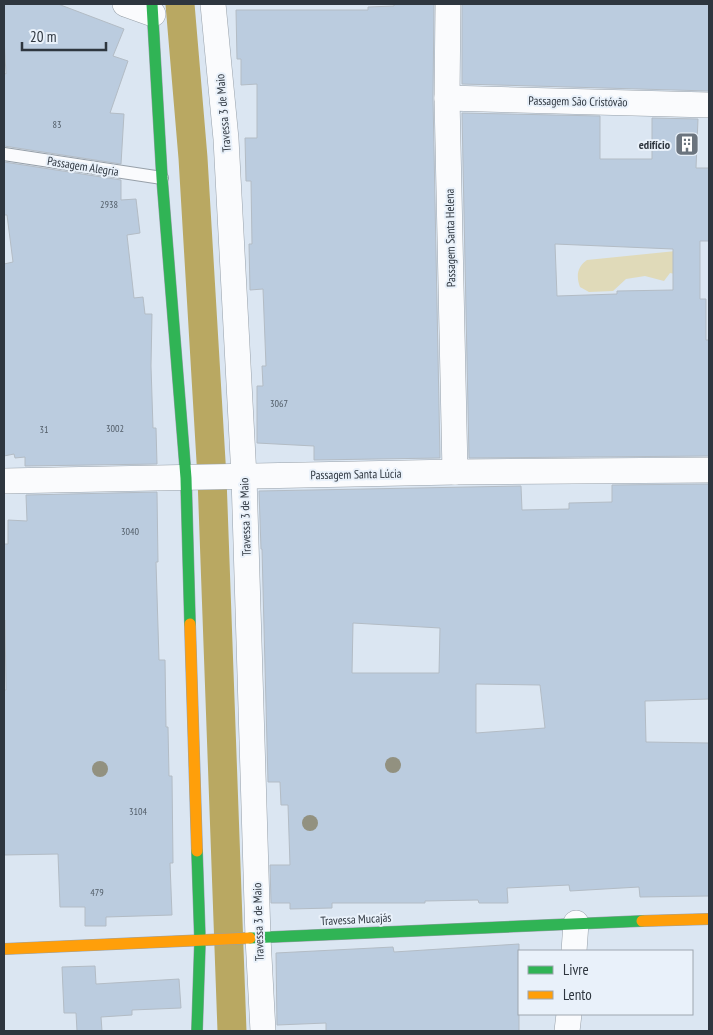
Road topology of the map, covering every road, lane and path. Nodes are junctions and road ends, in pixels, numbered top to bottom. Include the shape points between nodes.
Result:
1 (125, 4) edge
2 (213, 4) edge
3 (448, 4) edge
4 (153, 9) edge
5 (447, 98) junction
6 (709, 105) edge
7 (4, 154) edge
8 (162, 178) junction
9 (709, 470) edge
10 (455, 472) junction
11 (241, 477) junction
12 (189, 478) junction
13 (4, 481) edge
14 (709, 919) edge
15 (576, 923) junction
16 (258, 938) junction
17 (200, 941) junction
18 (4, 949) edge
19 (574, 950) edge
20 (569, 1015) edge
21 (197, 1031) edge
22 (263, 1031) edge
23 (567, 1031) edge

1 - 4 street
2 - 11 street, Travessa 3 de Maio via 226,139
3 - 5 street, Passagem Santa Helena
4 - 8 street
5 - 6 street, Passagem São Cristóvão
5 - 10 street, Passagem Santa Helena
7 - 8 lane, Passagem Alegria
8 - 12 street
9 - 10 street, Passagem Santa Lúcia
10 - 11 street, Passagem Santa Lúcia
11 - 12 street, Passagem Santa Lúcia
11 - 16 street, Travessa 3 de Maio
12 - 13 street, Passagem Santa Lúcia
12 - 17 street
14 - 15 street, Travessa Mucajás
15 - 16 street, Travessa Mucajás
15 - 19 street
16 - 17 street, Travessa Mucajás
16 - 22 street, Travessa 3 de Maio
17 - 18 street, Travessa Mucajás
17 - 21 street
20 - 23 street

